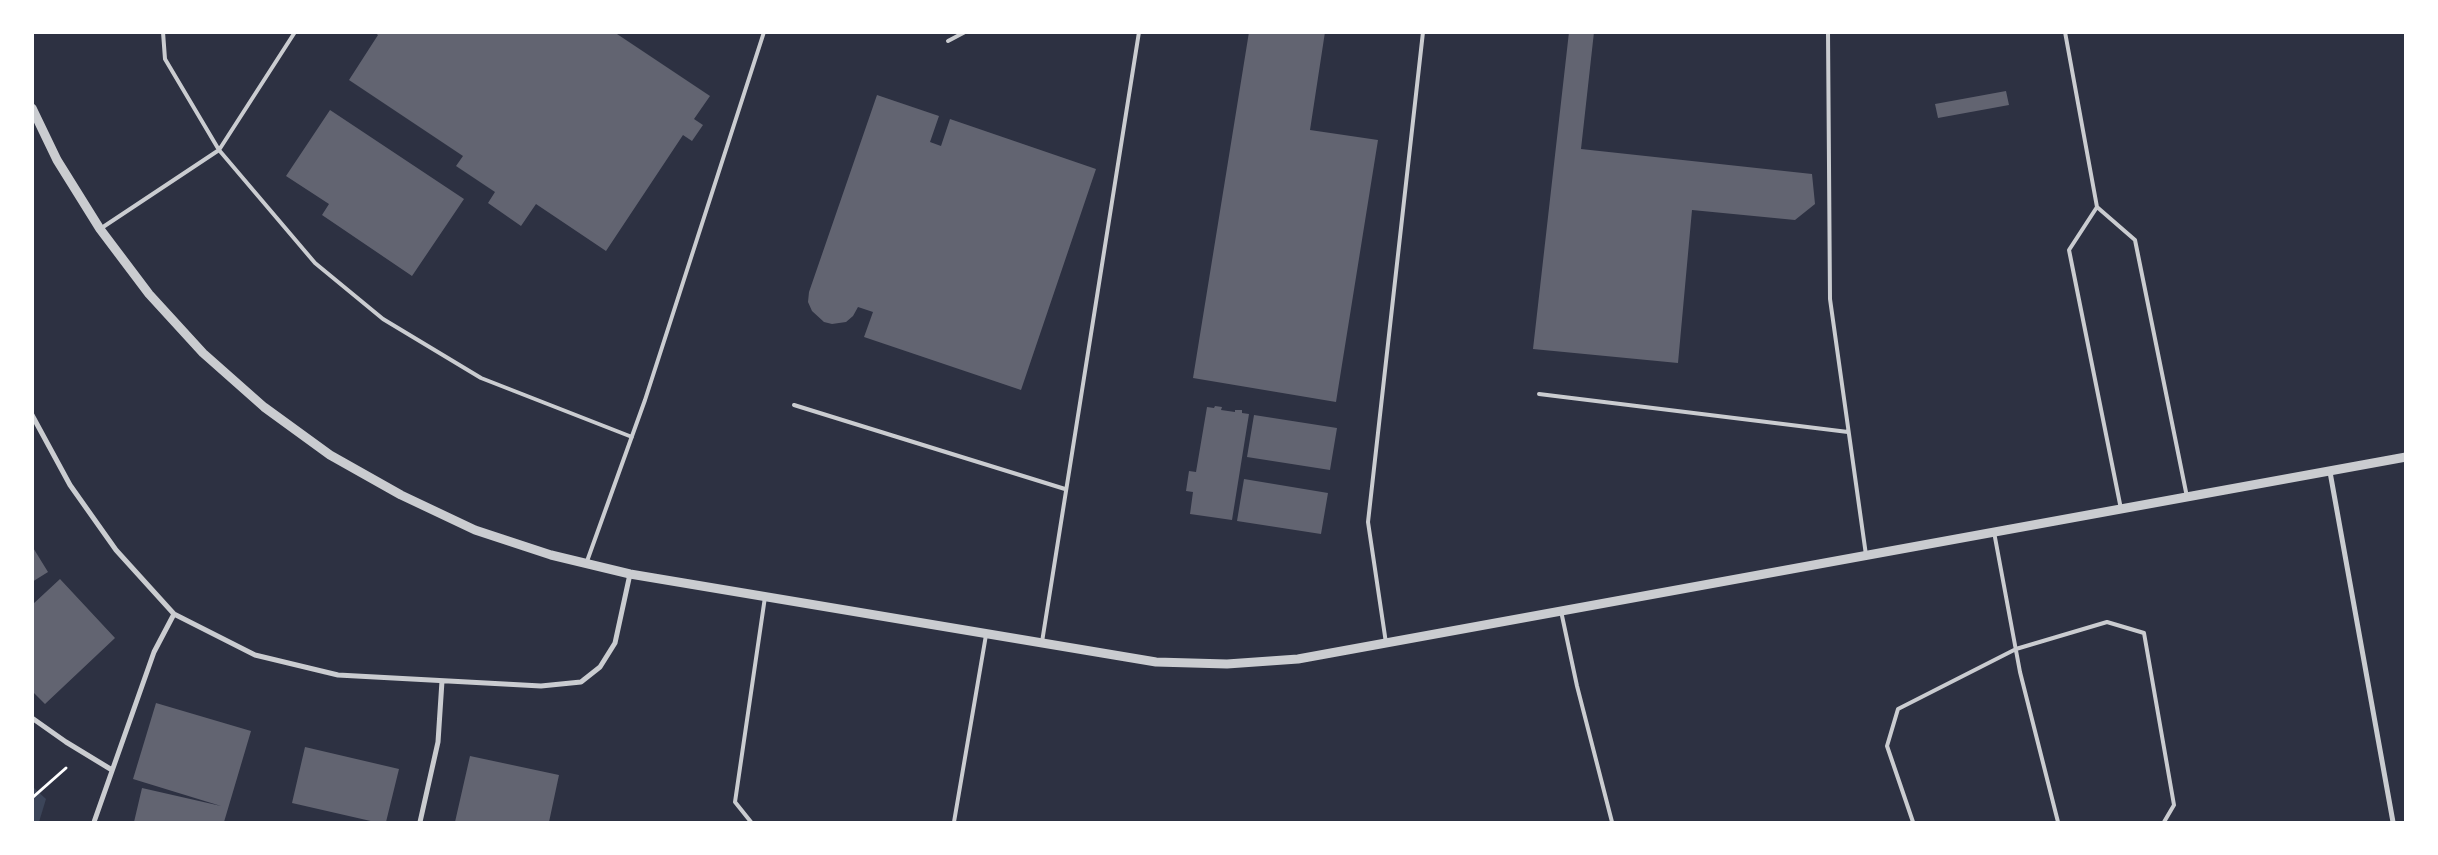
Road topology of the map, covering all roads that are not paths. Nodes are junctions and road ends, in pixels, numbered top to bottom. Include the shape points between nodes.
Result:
1 (163, 32) edge
2 (296, 32) edge
3 (764, 32) edge
4 (965, 32) edge
5 (1139, 32) edge
6 (1423, 32) edge
7 (1828, 32) edge
8 (2066, 32) edge
9 (948, 41) dead end
10 (32, 108) edge
11 (36, 123) edge
12 (219, 150) junction
13 (2098, 207) junction
14 (100, 229) junction
15 (1540, 394) dead end
16 (794, 405) dead end
17 (32, 415) edge
18 (1848, 432) junction
19 (632, 437) junction
20 (2406, 457) edge
21 (2330, 472) junction
22 (1065, 489) junction
23 (2187, 497) junction
24 (2121, 510) junction
25 (1994, 532) junction
26 (1866, 555) junction
27 (586, 564) junction
28 (630, 574) junction
29 (765, 597) junction
30 (1561, 611) junction
31 (174, 614) junction
32 (986, 634) junction
33 (1386, 643) junction
34 (1042, 644) junction
35 (2016, 649) junction
36 (442, 681) junction
37 (32, 718) edge
38 (112, 770) junction
39 (94, 822) edge
40 (420, 822) edge
41 (751, 822) edge
42 (954, 822) edge
43 (1612, 822) edge
44 (1913, 822) edge
45 (2058, 822) edge
46 (2164, 822) edge
47 (2393, 822) edge

1 - 12 lane via 165,59
2 - 12 lane
3 - 19 lane
4 - 9 lane
5 - 22 lane
6 - 33 lane via 1368,522
7 - 18 lane via 1830,299
8 - 13 lane
10 - 11 street
11 - 14 street
12 - 14 lane
12 - 19 lane via 315,263 383,319 481,378
13 - 23 lane via 2135,240
13 - 24 lane via 2069,250
14 - 27 street via 149,294 204,353 264,407 330,455 401,495 474,530
15 - 18 lane
16 - 22 lane
17 - 31 street via 70,485 116,550
18 - 26 lane
19 - 27 lane
20 - 21 street
21 - 23 street
21 - 47 street
22 - 34 lane
23 - 24 street
24 - 25 street
25 - 26 street
25 - 35 lane
26 - 30 street
27 - 28 street
28 - 29 street
28 - 36 street via 615,644 600,667 581,682 541,686
29 - 32 street
29 - 41 lane via 736,802
30 - 33 street
30 - 43 lane
31 - 36 street via 255,655 338,675
31 - 38 street via 154,652
32 - 34 street
32 - 42 lane
33 - 34 street via 1298,659 1227,664 1156,662
35 - 44 lane via 1898,709 1887,746
35 - 45 lane
35 - 46 lane via 2107,622 2144,633 2174,805
36 - 40 street via 438,742
37 - 38 street
38 - 39 street

